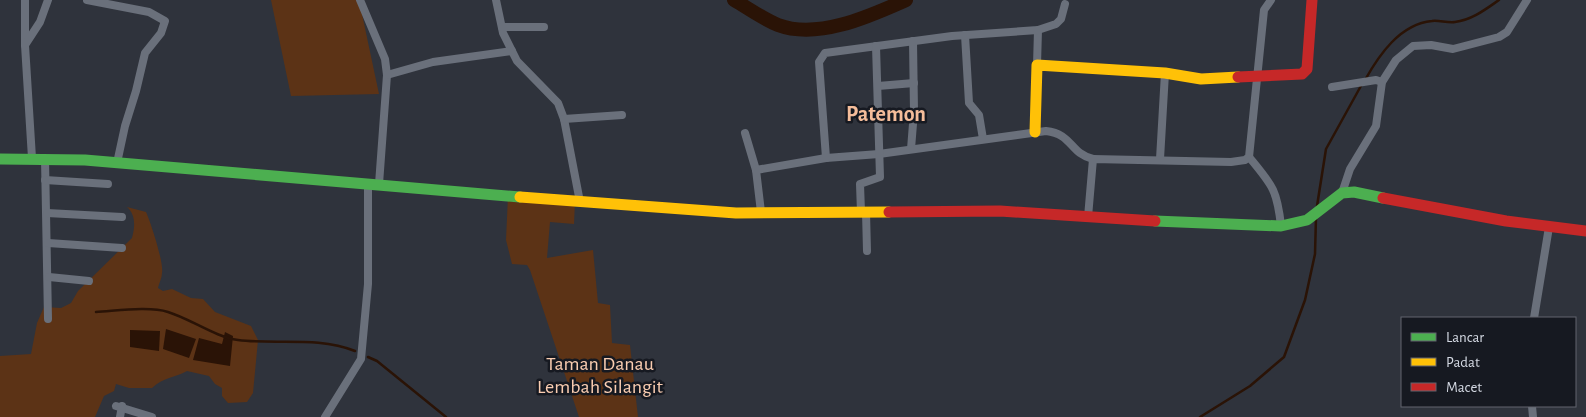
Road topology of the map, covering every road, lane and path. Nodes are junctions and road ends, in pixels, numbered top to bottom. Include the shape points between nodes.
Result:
1 (25, 0) edge
2 (48, 0) edge
3 (87, 0) edge
4 (360, 0) edge
5 (496, 0) edge
6 (1271, 0) edge
7 (1312, 0) edge
8 (1527, 0) edge
9 (1065, 4) dead end
10 (502, 27) junction
11 (544, 27) dead end
12 (1038, 30) junction
13 (964, 34) junction
14 (913, 41) junction
15 (25, 45) junction
16 (876, 46) junction
17 (512, 51) junction
18 (1037, 65) junction
19 (1165, 73) junction
20 (387, 75) junction
21 (1258, 77) junction
22 (1382, 82) junction
23 (914, 83) junction
24 (878, 86) junction
25 (1332, 87) dead end
26 (622, 114) dead end
27 (564, 119) junction
28 (1035, 132) junction
29 (745, 133) dead end
30 (983, 139) junction
31 (911, 149) junction
32 (879, 154) junction
33 (1250, 157) junction
34 (0, 158) edge
35 (32, 158) junction
36 (826, 158) junction
37 (45, 159) junction
38 (1092, 159) junction
39 (1160, 159) junction
40 (118, 163) junction
41 (756, 170) junction
42 (45, 180) junction
43 (374, 183) junction
44 (108, 184) dead end
45 (1342, 193) junction
46 (580, 202) junction
47 (761, 212) junction
48 (864, 212) junction
49 (47, 213) junction
50 (122, 217) dead end
51 (1088, 217) junction
52 (1281, 226) junction
53 (1549, 227) junction
54 (1586, 231) edge
55 (48, 244) junction
56 (122, 248) dead end
57 (867, 251) dead end
58 (49, 277) junction
59 (88, 281) dead end
60 (1534, 317) edge
61 (48, 319) dead end
62 (120, 417) edge
63 (152, 417) edge
64 (325, 417) edge

1 - 15 street
2 - 15 street via 40,22
3 - 40 street via 149,12 165,21 161,33 145,53
4 - 20 street via 385,60
5 - 10 street
6 - 21 street via 1264,10
7 - 21 street via 1305,72
8 - 22 street via 1507,32 1499,37 1453,49 1413,46 1396,60
9 - 12 street via 1061,19 1056,24
10 - 11 street
10 - 17 street
12 - 13 street
12 - 18 street
13 - 14 street
13 - 30 street via 969,103 978,115
14 - 16 street
14 - 23 street
15 - 35 street
16 - 24 street
16 - 36 street via 821,56
17 - 20 street via 433,62
17 - 27 street via 558,103
18 - 19 street
18 - 28 street
19 - 21 street via 1201,79
19 - 39 street
20 - 43 street
21 - 33 street
22 - 25 street via 1376,80
22 - 45 street via 1376,126 1350,169
23 - 24 street
23 - 31 street
24 - 32 street
26 - 27 street
27 - 46 street
28 - 30 street
28 - 38 street via 1062,134 1079,154
29 - 41 street
30 - 31 street
31 - 32 street
32 - 36 street
32 - 48 street via 880,177 860,184
33 - 39 street via 1231,162
33 - 52 street via 1278,199
34 - 35 street
35 - 37 street
36 - 41 street
37 - 40 street
37 - 42 street
38 - 39 street
38 - 51 street
40 - 43 street
41 - 47 street
42 - 44 street
42 - 49 street
43 - 46 street
43 - 64 street via 361,359
45 - 52 street via 1307,220
45 - 53 street via 1354,192
46 - 47 street via 674,210
47 - 48 street
48 - 51 street via 1000,211
48 - 57 street
49 - 50 street
49 - 55 street
51 - 52 street
53 - 54 street
53 - 60 street
55 - 56 street
55 - 58 street
58 - 59 street
58 - 61 street
62 - 63 street via 119,406

